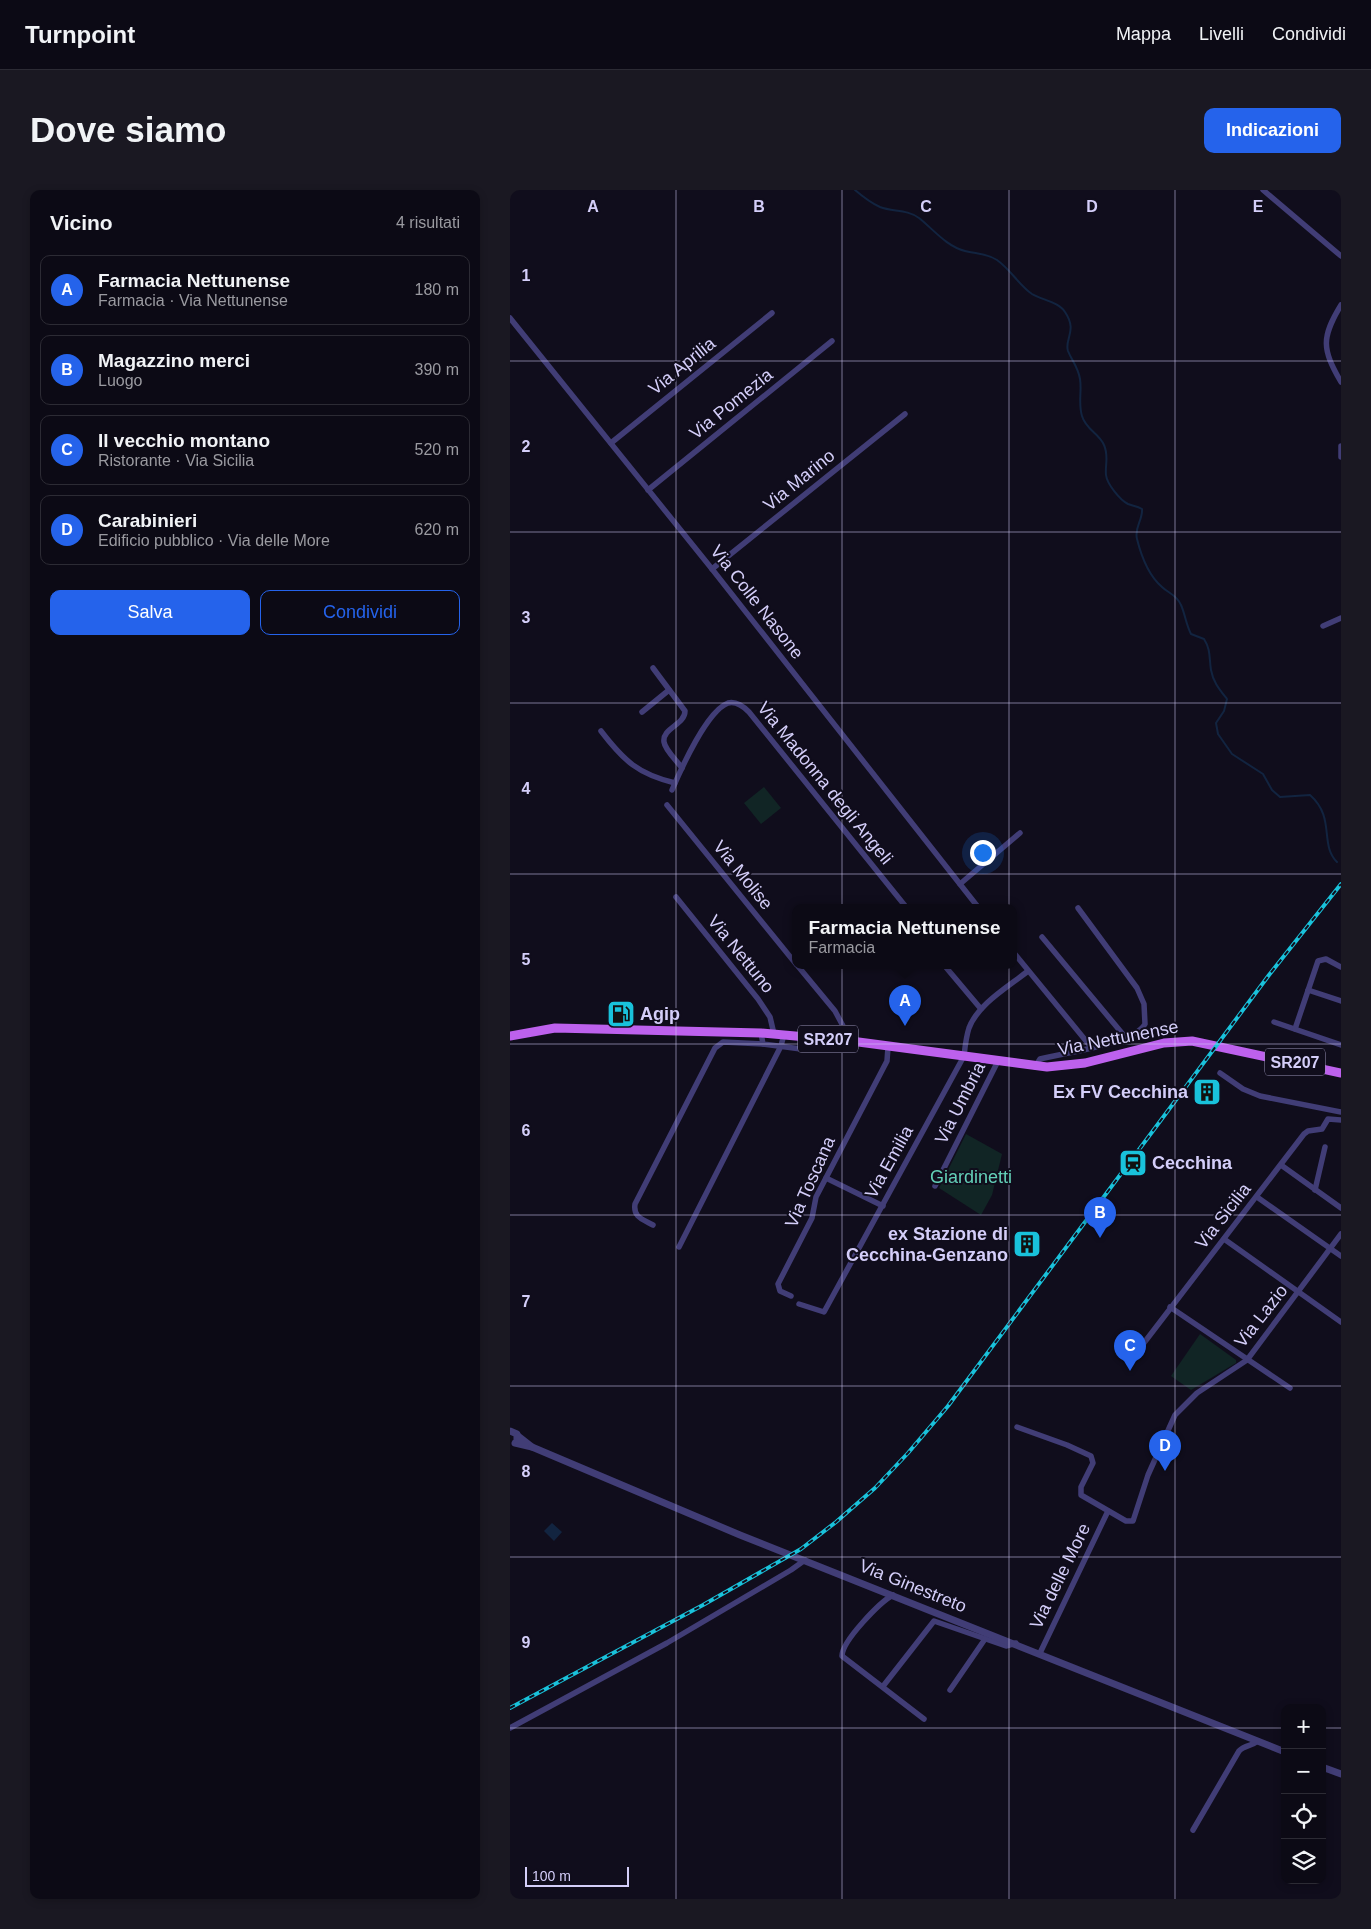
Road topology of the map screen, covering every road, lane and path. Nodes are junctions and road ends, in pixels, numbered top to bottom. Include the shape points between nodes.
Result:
1 (1263, 190) edge
2 (1341, 256) edge
3 (1341, 305) edge
4 (772, 313) dead end
5 (510, 318) edge
6 (832, 341) dead end
7 (1341, 382) edge
8 (905, 414) dead end
9 (611, 443) junction
10 (1341, 446) edge
11 (1341, 457) edge
12 (648, 490) junction
13 (712, 569) junction
14 (1341, 618) edge
15 (1323, 626) dead end
16 (653, 668) dead end
17 (669, 690) junction
18 (642, 712) dead end
19 (601, 732) dead end
20 (682, 768) junction
21 (675, 783) junction
22 (672, 790) dead end
23 (667, 805) dead end
24 (1020, 834) dead end
25 (960, 884) junction
26 (676, 897) dead end
27 (904, 904) edge
28 (976, 904) edge
29 (1078, 908) dead end
30 (1042, 937) dead end
31 (1017, 957) edge
32 (792, 958) edge
33 (1341, 967) edge
34 (801, 969) edge
35 (947, 969) edge
36 (1028, 971) junction
37 (1308, 990) junction
38 (1341, 1001) edge
39 (981, 1009) junction
40 (1274, 1022) dead end
41 (1295, 1029) junction
42 (761, 1033) junction
43 (774, 1034) junction
44 (784, 1034) junction
45 (510, 1036) edge
46 (808, 1036) junction
47 (1126, 1038) junction
48 (851, 1041) junction
49 (763, 1044) junction
50 (781, 1046) junction
51 (1341, 1046) edge
52 (888, 1047) junction
53 (1091, 1047) junction
54 (964, 1056) junction
55 (998, 1061) junction
56 (1035, 1066) junction
57 (1220, 1073) dead end
58 (1341, 1073) edge
59 (1341, 1112) edge
60 (1341, 1120) edge
61 (1325, 1147) dead end
62 (1281, 1165) junction
63 (826, 1178) junction
64 (935, 1186) dead end
65 (1315, 1190) junction
66 (1257, 1197) junction
67 (883, 1206) junction
68 (1341, 1208) edge
69 (653, 1225) dead end
70 (1341, 1234) edge
71 (1224, 1239) junction
72 (678, 1246) dead end
73 (1331, 1249) junction
74 (1341, 1256) edge
75 (1300, 1292) junction
76 (791, 1296) dead end
77 (799, 1304) dead end
78 (1170, 1307) junction
79 (1341, 1322) edge
80 (1137, 1352) dead end
81 (1247, 1360) junction
82 (1290, 1388) dead end
83 (1188, 1400) joint
84 (1017, 1427) dead end
85 (510, 1431) edge
86 (518, 1436) junction
87 (512, 1444) edge
88 (532, 1447) junction
89 (1108, 1511) junction
90 (805, 1560) junction
91 (894, 1595) junction
92 (985, 1640) junction
93 (1016, 1643) junction
94 (1040, 1653) junction
95 (884, 1685) dead end
96 (950, 1690) dead end
97 (924, 1719) dead end
98 (510, 1728) edge
99 (1258, 1741) junction
100 (1281, 1750) edge
101 (1326, 1768) edge
102 (1341, 1774) edge
103 (1193, 1830) dead end

1 - 2 street
3 - 7 street via 1329,326 1325,342 1329,360
4 - 9 street, Via Aprilia
5 - 9 street, Via Colle Nasone
6 - 12 street, Via Pomezia
8 - 13 street, Via Marino
9 - 12 street, Via Colle Nasone
10 - 11 street
12 - 13 street, Via Colle Nasone
13 - 25 street, Via Colle Nasone
14 - 15 street
16 - 17 street
17 - 18 street
17 - 20 street via 685,714 666,735 664,742
19 - 21 street via 632,766 655,778
20 - 21 street, Via Madonna degli Angeli
20 - 27 street, Via Madonna degli Angeli via 698,736 723,707 730,703 740,705 749,712
21 - 22 street, Via Madonna degli Angeli
23 - 32 street, Via Molise
24 - 25 street
25 - 28 street, Via Colle Nasone
26 - 43 street, Via Nettuno via 758,999 770,1017
29 - 47 street via 1142,999 1145,1015 1142,1030
30 - 47 street
31 - 36 street
33 - 37 street via 1322,958
34 - 48 street, Via Molise via 835,1012
35 - 39 street
36 - 39 street
36 - 53 street
37 - 38 street
37 - 41 street
39 - 54 street via 968,1030
40 - 41 street
41 - 51 street
42 - 43 main road, Via Nettunense / SR207
42 - 45 main road, Via Nettunense / SR207 via 555,1028
42 - 49 street
43 - 44 main road, Via Nettunense / SR207
44 - 46 main road, Via Nettunense / SR207
44 - 50 street
46 - 48 main road, Via Nettunense / SR207
46 - 50 street via 801,1049
47 - 53 street
48 - 52 main road, Via Nettunense / SR207
49 - 50 street
49 - 69 street via 723,1042 715,1048 635,1204 637,1217
50 - 72 street
52 - 54 main road, Via Nettunense / SR207
52 - 63 street, Via Toscana via 886,1061
53 - 56 street via 1040,1059
54 - 55 main road, Via Nettunense / SR207
54 - 67 street, Via Emilia
55 - 56 main road, Via Nettunense / SR207
55 - 64 street, Via Umbria
56 - 58 main road, Via Nettunense / SR207 via 1072,1065 1171,1042 1192,1041
57 - 59 street via 1260,1096
60 - 62 street, Via Sicilia via 1328,1119 1322,1129 1306,1132
61 - 65 street
62 - 65 street
62 - 66 street, Via Sicilia
63 - 67 street
63 - 76 street, Via Toscana via 815,1200 812,1218 778,1284 780,1291
65 - 68 street
66 - 71 street, Via Sicilia
66 - 73 street
67 - 77 street, Via Emilia via 824,1312
70 - 73 street, Via Lazio
71 - 75 street
71 - 78 street, Via Sicilia
73 - 74 street
73 - 75 street, Via Lazio
75 - 79 street
75 - 81 street, Via Lazio
78 - 80 street, Via Sicilia
78 - 81 street
81 - 82 street
81 - 83 street, Via Lazio
83 - 89 street, Via delle More via 1168,1426 1134,1520 1128,1522
84 - 89 street, Via delle More via 1092,1457 1092,1465 1080,1493
85 - 86 street, Via Ginestreto
86 - 87 street
86 - 88 street, Via Ginestreto
87 - 88 street, Via Ginestreto
88 - 90 street, Via Ginestreto
89 - 94 street, Via delle More
90 - 91 street, Via Ginestreto
90 - 98 street via 667,1643
91 - 93 street, Via Ginestreto
91 - 97 street via 882,1602 844,1648 842,1656
92 - 93 street via 1008,1647
92 - 95 street via 934,1621
92 - 96 street
93 - 94 street, Via Ginestreto
94 - 99 street, Via Ginestreto
99 - 100 street, Via Ginestreto
99 - 103 street via 1239,1751
101 - 102 street

